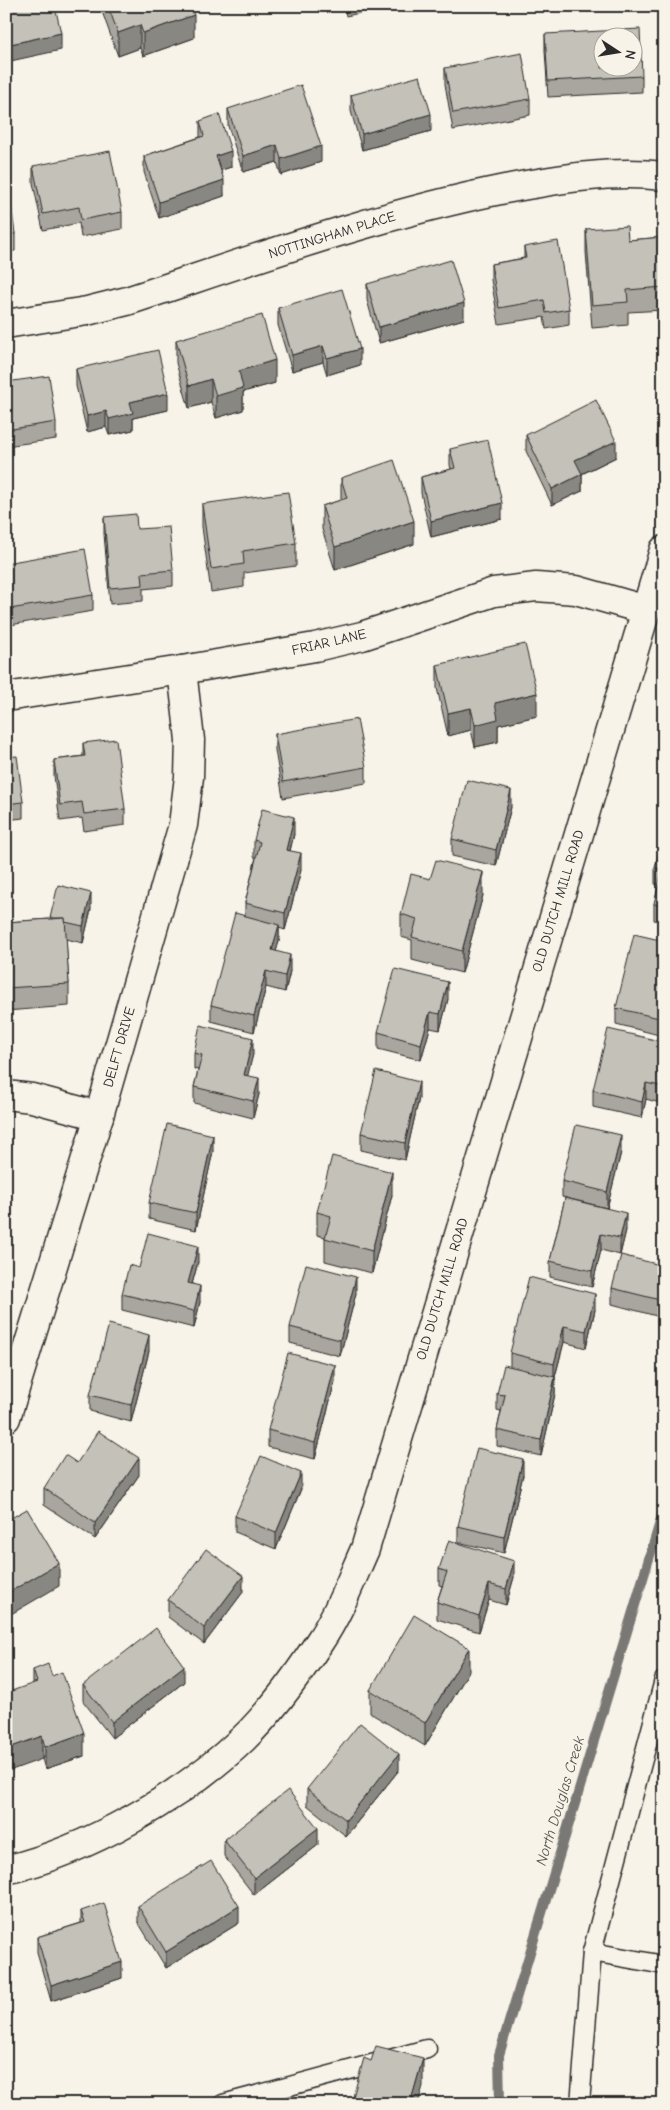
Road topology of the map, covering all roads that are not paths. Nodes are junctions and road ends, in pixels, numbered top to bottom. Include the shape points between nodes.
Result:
1 (664, 176) edge
2 (6, 324) edge
3 (664, 550) edge
4 (646, 610) junction
5 (182, 670) junction
6 (6, 697) edge
7 (6, 1095) edge
8 (99, 1116) junction
9 (6, 1418) edge
10 (664, 1680) edge
11 (656, 1736) edge
12 (6, 1870) edge
13 (592, 1952) junction
14 (664, 1965) edge
15 (427, 2049) dead end
16 (223, 2104) edge
17 (580, 2104) edge

1 - 2 street, NOTTINGHAM PLACE via 610,174 564,178 432,205 127,301
3 - 4 street, OLD DUTCH MILL ROAD
4 - 5 street, FRIAR LANE via 576,590 536,587 494,592 362,636
4 - 12 street, OLD DUTCH MILL ROAD via 364,1549 338,1607 321,1640 272,1706 243,1739 211,1766 132,1819 82,1843
5 - 6 street, FRIAR LANE
5 - 8 street, DELFT DRIVE via 190,740 183,825
7 - 8 street via 32,1098
8 - 9 street, DELFT DRIVE
10 - 11 lane
11 - 13 lane
13 - 14 lane
13 - 17 lane
15 - 16 lane

